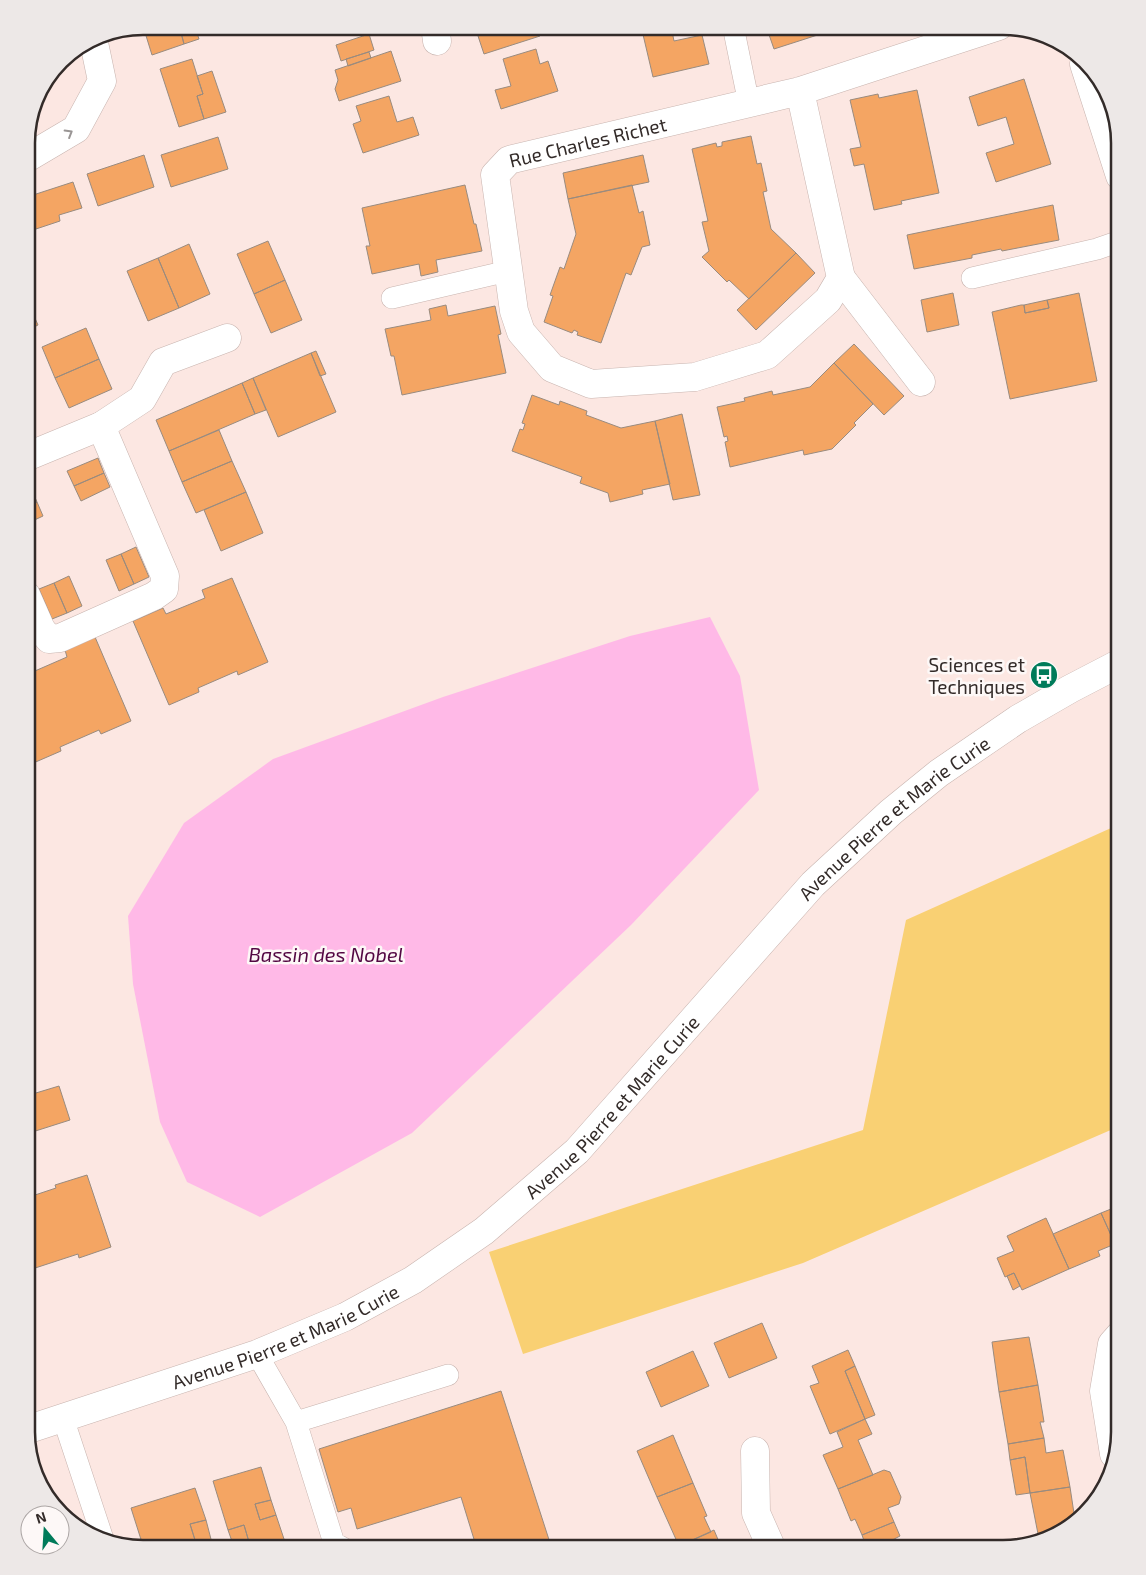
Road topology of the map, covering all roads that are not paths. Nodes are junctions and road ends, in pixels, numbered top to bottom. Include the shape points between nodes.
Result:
1 (735, 35) edge
2 (971, 35) edge
3 (95, 46) edge
4 (1088, 76) edge
5 (800, 91) junction
6 (749, 104) junction
7 (1111, 148) edge
8 (35, 153) edge
9 (1111, 244) edge
10 (508, 271) junction
11 (841, 278) junction
12 (972, 278) dead end
13 (392, 298) dead end
14 (227, 338) dead end
15 (921, 382) dead end
16 (101, 426) junction
17 (35, 453) edge
18 (35, 615) edge
19 (1111, 668) edge
20 (1111, 1350) edge
21 (257, 1354) junction
22 (448, 1375) dead end
23 (63, 1418) junction
24 (296, 1422) junction
25 (35, 1427) edge
26 (1111, 1434) edge
27 (755, 1451) dead end
28 (100, 1531) edge
29 (333, 1540) edge
30 (768, 1540) edge

1 - 6 lane
2 - 5 street, Rue Charles Richet
8 -> 3 street via 76,129 102,81
4 - 7 street
5 - 6 street, Rue Charles Richet
5 - 11 street
6 - 10 street, Rue Charles Richet via 510,160 495,175
9 - 12 lane
10 - 11 street, Rue Charles Richet via 514,311 522,332 552,368 592,384 695,377 767,355 828,300
10 - 13 lane
11 - 15 street
14 - 16 street via 163,362 142,399
16 - 17 street
16 - 18 street via 165,576 164,589 60,638 49,639
19 - 21 street, Avenue Pierre et Marie Curie via 1018,719 940,773 878,823 813,884 577,1151 484,1231 413,1280 345,1317
20 - 26 street via 1104,1390
21 - 23 street, Avenue Pierre et Marie Curie
21 - 24 lane
22 - 24 lane
23 - 25 street, Avenue Pierre et Marie Curie
23 - 28 lane
24 - 29 lane
27 - 30 street via 756,1513

